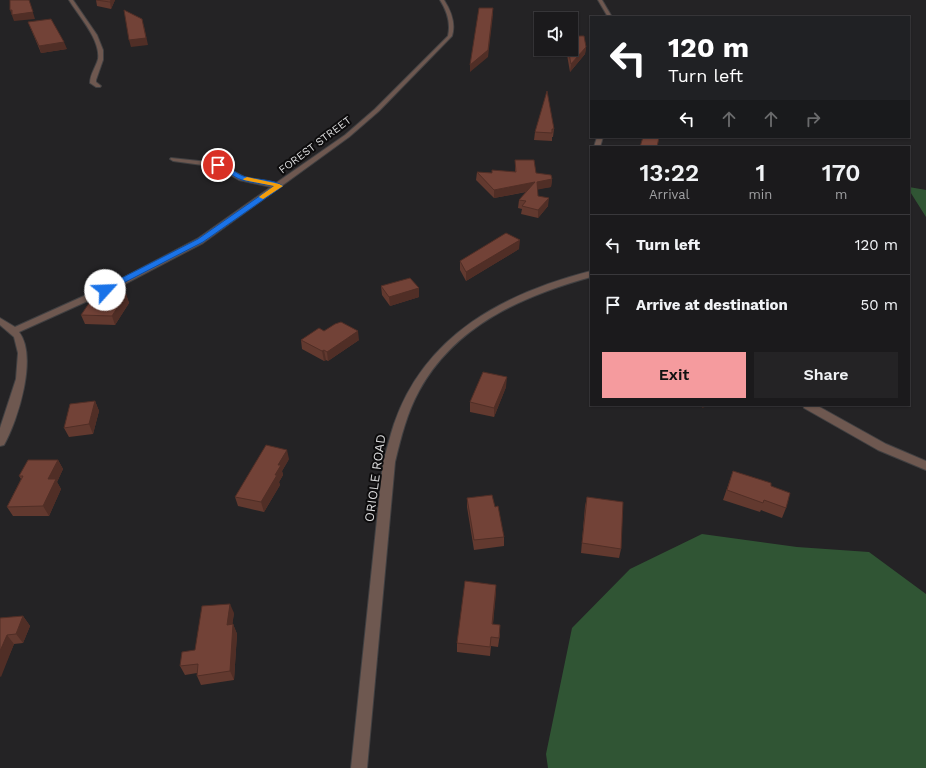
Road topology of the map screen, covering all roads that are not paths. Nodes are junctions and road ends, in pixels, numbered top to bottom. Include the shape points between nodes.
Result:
1 (71, 0) edge
2 (442, 0) edge
3 (600, 0) edge
4 (609, 16) edge
5 (98, 86) dead end
6 (173, 159) dead end
7 (279, 186) junction
8 (590, 274) edge
9 (0, 321) edge
10 (14, 331) junction
11 (810, 406) edge
12 (0, 442) edge
13 (926, 466) edge
14 (359, 768) edge

1 - 5 street via 101,48 99,63 92,79
2 - 7 street, FOREST STREET via 449,11 452,31 446,41 418,66 377,110 347,136
3 - 4 street
6 - 7 street via 224,166 244,178
7 - 10 street, FOREST STREET via 200,241 164,261
8 - 14 street, ORIOLE ROAD via 525,293 488,313 438,356 412,393 394,438 389,462
9 - 10 street
10 - 12 street via 22,343 22,362 18,390
11 - 13 street via 882,447

